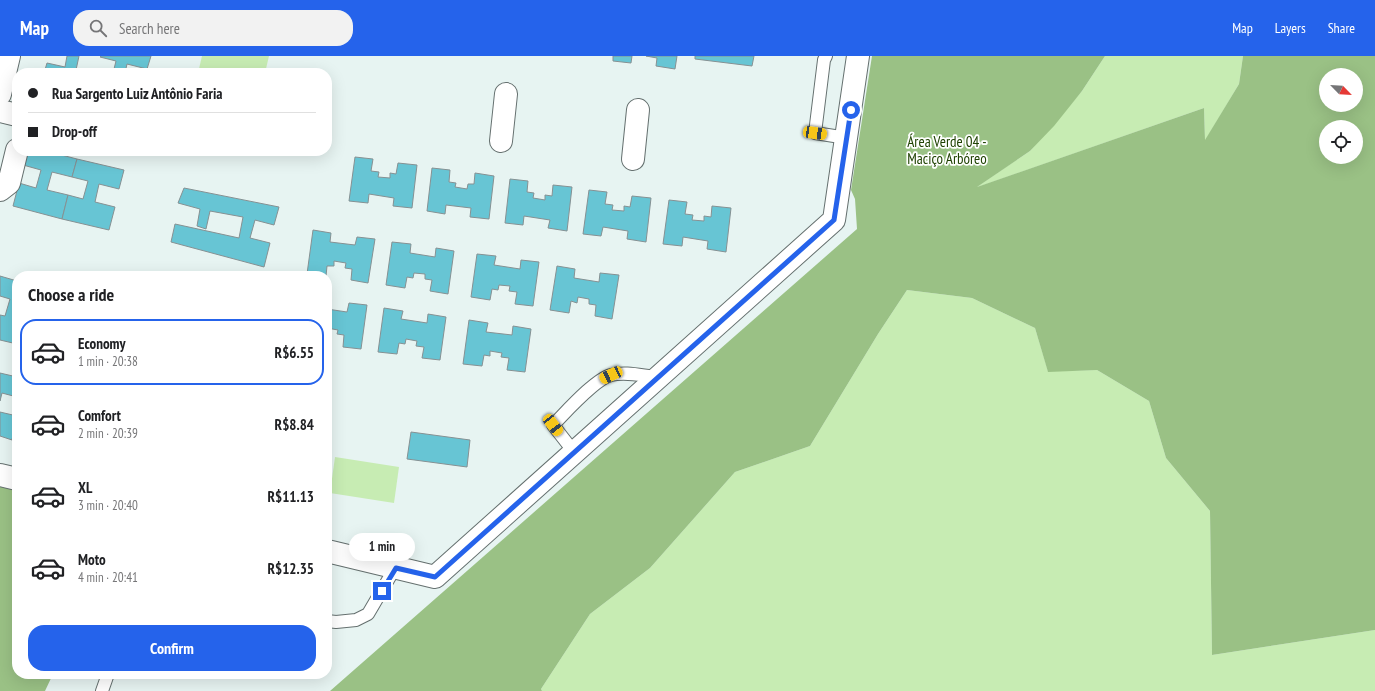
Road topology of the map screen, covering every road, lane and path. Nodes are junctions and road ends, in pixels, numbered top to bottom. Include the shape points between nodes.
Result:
1 (9, 56) edge
2 (826, 56) edge
3 (858, 56) edge
4 (0, 94) edge
5 (506, 94) dead end
6 (638, 110) dead end
7 (0, 111) edge
8 (12, 113) edge
9 (847, 138) junction
10 (501, 141) dead end
11 (16, 156) edge
12 (634, 159) dead end
13 (0, 190) edge
14 (657, 377) junction
15 (574, 452) junction
16 (0, 475) edge
17 (12, 478) edge
18 (332, 552) edge
19 (396, 568) junction
20 (332, 622) edge
21 (106, 679) edge
22 (102, 691) edge

1 - 4 street
2 - 9 lane via 815,133
3 - 9 street
5 - 10 street
6 - 12 street
7 - 8 street
9 - 14 street via 834,220
11 - 13 street via 9,183
14 - 15 street
14 - 15 lane via 623,374 611,375 600,380 553,425
15 - 19 street via 435,577
16 - 17 street
18 - 19 street
19 - 20 lane via 368,614 356,620
21 - 22 lane

